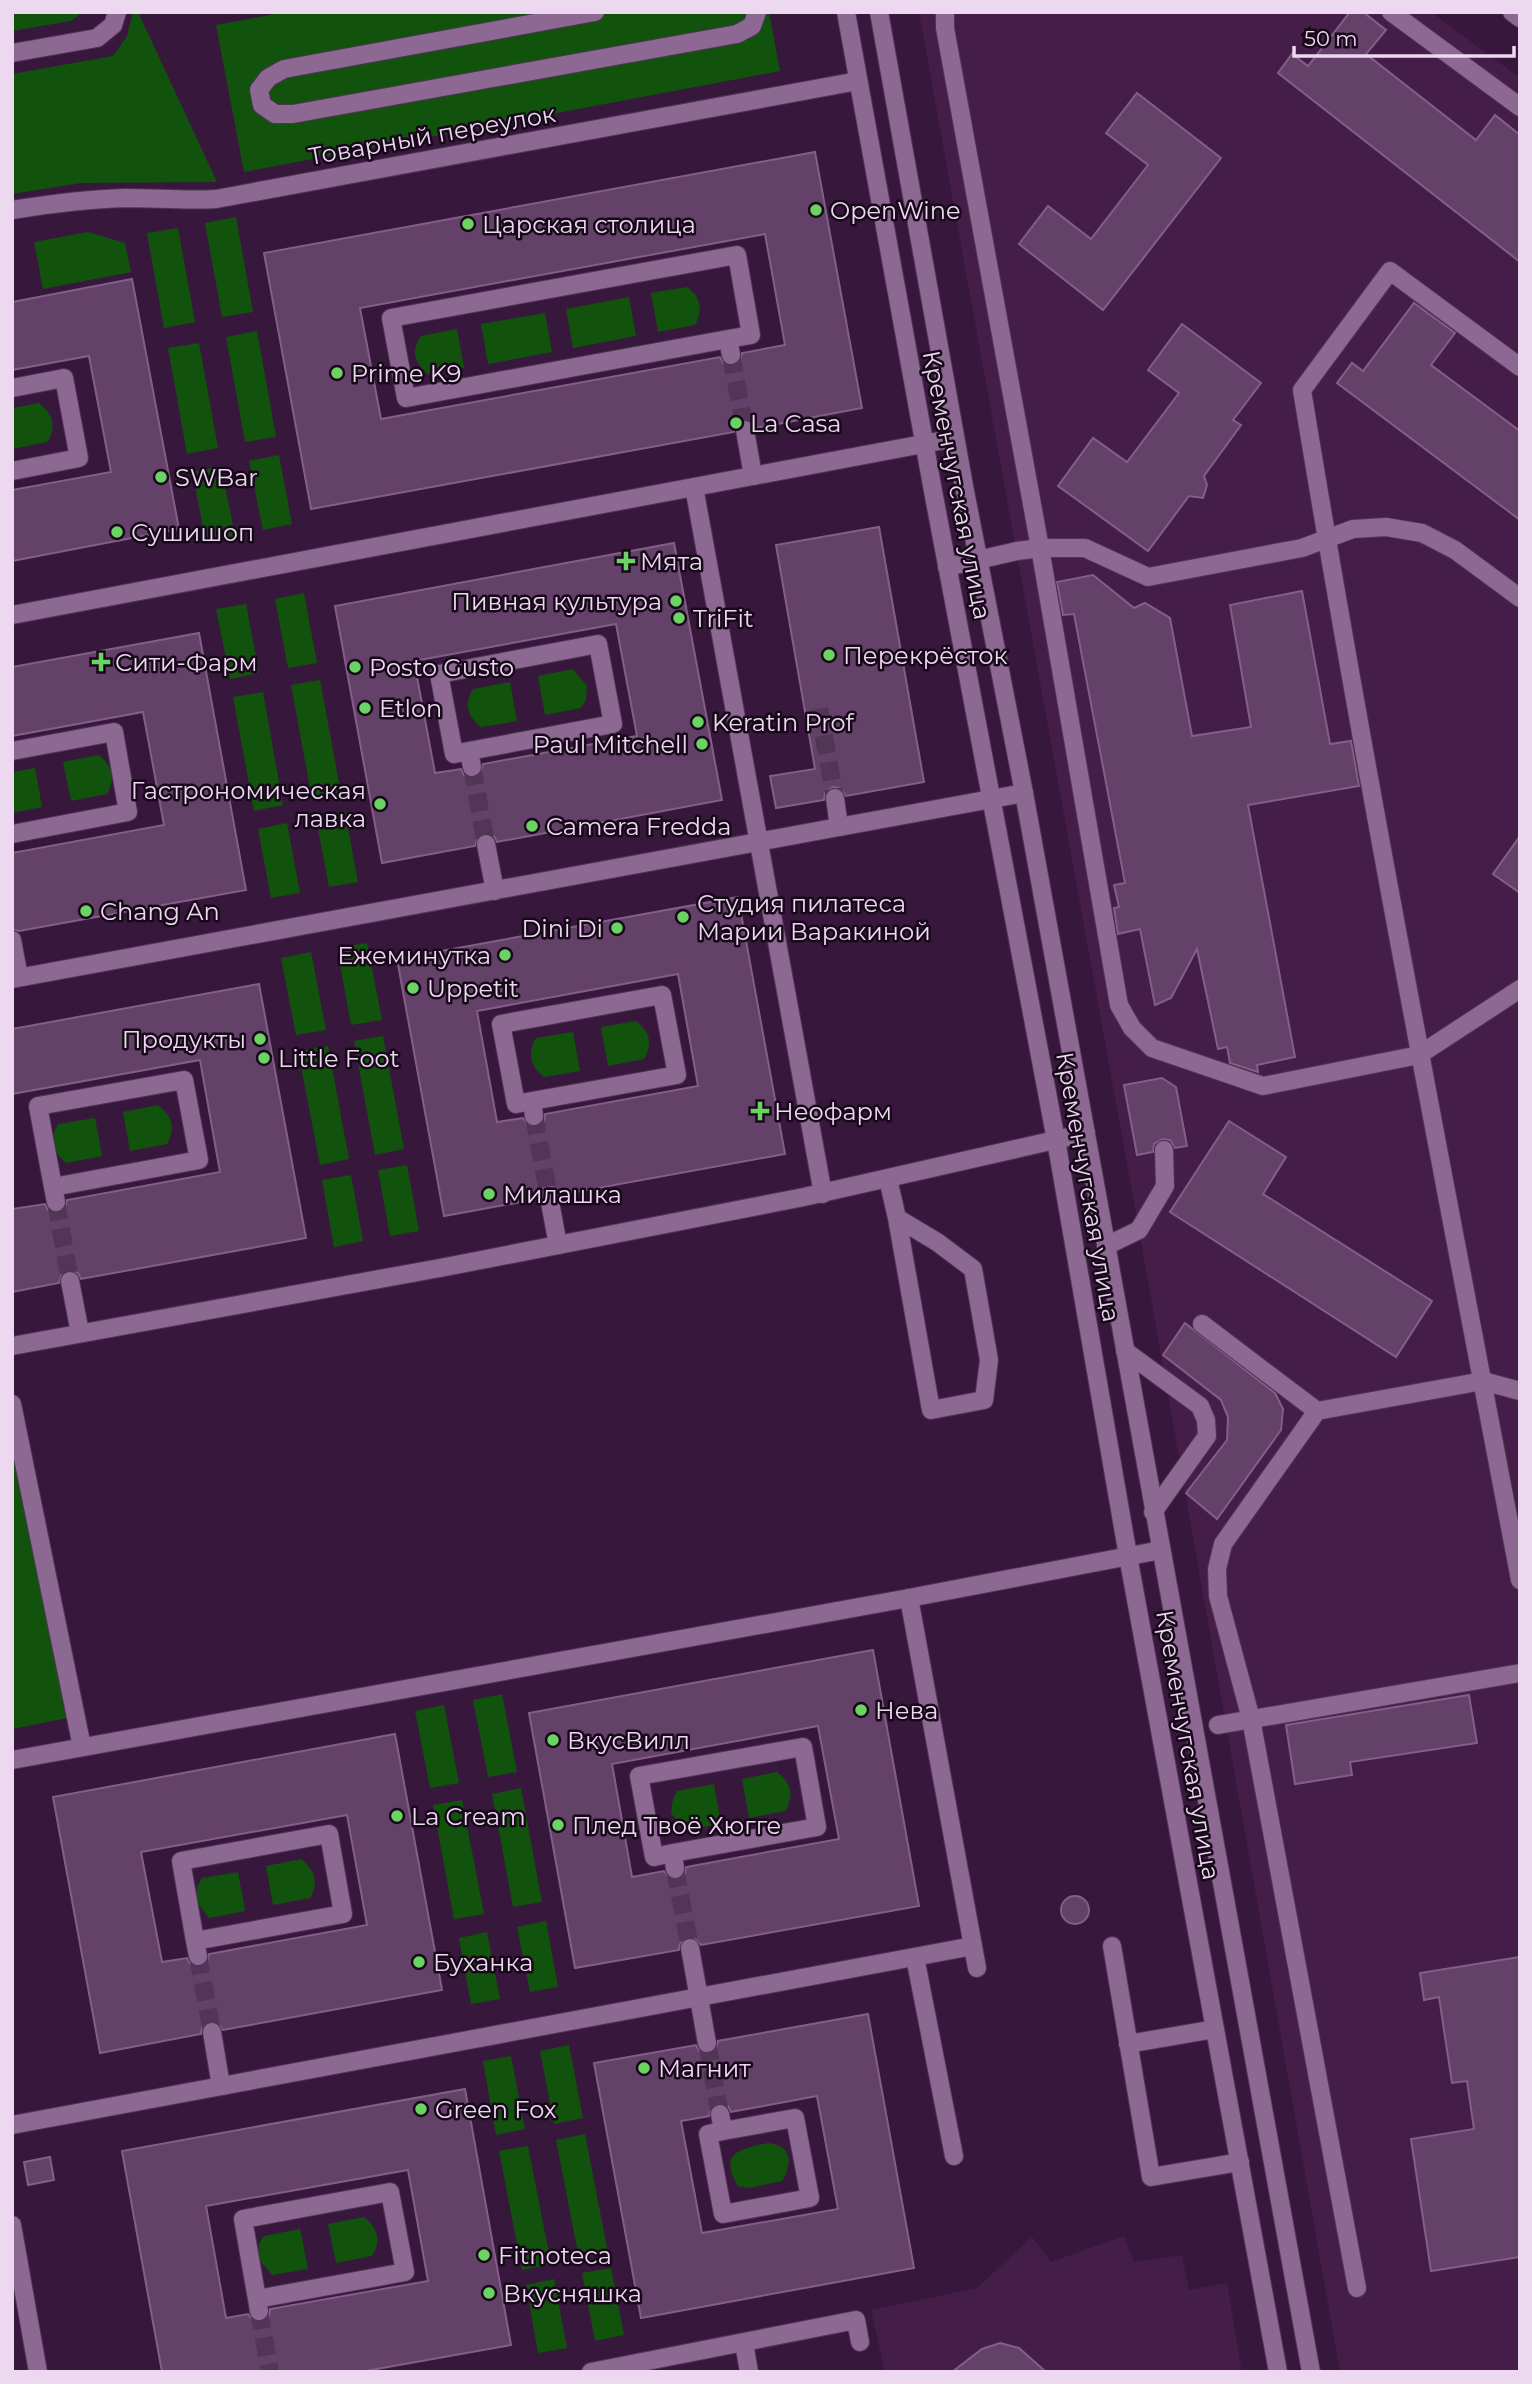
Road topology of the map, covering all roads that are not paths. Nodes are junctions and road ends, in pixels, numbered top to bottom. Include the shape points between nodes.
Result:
1 (117, 12) edge
2 (595, 12) edge
3 (757, 12) edge
4 (846, 12) edge
5 (879, 12) edge
6 (945, 12) edge
7 (1391, 12) edge
8 (1512, 12) edge
9 (1520, 18) edge
10 (12, 53) edge
11 (858, 81) junction
12 (1520, 107) edge
13 (12, 210) edge
14 (730, 347) joint
15 (1520, 367) edge
16 (12, 388) edge
17 (745, 430) tunnel mouth
18 (955, 438) junction
19 (924, 443) junction
20 (12, 471) edge
21 (753, 476) junction
22 (694, 487) junction
23 (1327, 540) junction
24 (1040, 548) junction
25 (978, 559) junction
26 (947, 566) junction
27 (1520, 598) edge
28 (12, 615) edge
29 (12, 751) edge
30 (470, 759) joint
31 (1024, 793) junction
32 (835, 798) tunnel mouth
33 (992, 799) junction
34 (839, 827) junction
35 (12, 834) edge
36 (759, 842) junction
37 (486, 844) tunnel mouth
38 (495, 891) junction
39 (12, 940) edge
40 (16, 978) edge
41 (1520, 989) edge
42 (1419, 1055) junction
43 (533, 1109) joint
44 (1086, 1133) junction
45 (1056, 1140) junction
46 (1164, 1150) dead end
47 (888, 1179) junction
48 (54, 1194) joint
49 (823, 1194) junction
50 (549, 1196) tunnel mouth
51 (897, 1218) junction
52 (558, 1245) junction
53 (1106, 1245) junction
54 (70, 1281) tunnel mouth
55 (1202, 1324) dead end
56 (80, 1333) junction
57 (12, 1346) edge
58 (1125, 1351) junction
59 (1483, 1381) junction
60 (1520, 1391) edge
61 (12, 1405) edge
62 (1317, 1411) junction
63 (1153, 1512) junction
64 (1161, 1550) junction
65 (1128, 1556) junction
66 (1520, 1580) edge
67 (909, 1598) junction
68 (1520, 1673) edge
69 (1251, 1719) junction
70 (1219, 1724) dead end
71 (82, 1747) junction
72 (12, 1760) edge
73 (674, 1861) joint
74 (973, 1946) junction
75 (1112, 1946) dead end
76 (690, 1948) tunnel mouth
77 (196, 1949) joint
78 (915, 1957) junction
79 (978, 1968) dead end
80 (699, 1998) junction
81 (1215, 2029) junction
82 (212, 2032) tunnel mouth
83 (707, 2043) tunnel mouth
84 (1128, 2044) junction
85 (221, 2086) junction
86 (721, 2123) joint
87 (12, 2125) edge
88 (954, 2156) dead end
89 (1240, 2162) junction
90 (12, 2225) edge
91 (1357, 2288) dead end
92 (258, 2305) joint
93 (860, 2342) dead end
94 (744, 2343) junction
95 (38, 2372) edge
96 (591, 2372) edge
97 (749, 2372) edge
98 (1278, 2372) edge
99 (1311, 2372) edge

1 - 10 street via 113,25 97,38
2 - 3 street via 284,69 259,90 261,105 275,114 293,114 737,34 752,26
4 - 11 street, Кременчугская улица
5 - 18 street, Кременчугская улица
6 - 24 street
7 - 12 street
8 - 9 street
11 - 13 street, Товарный переулок via 216,199 64,201
11 - 19 street, Кременчугская улица
14 - 14 street via 751,335 737,255 391,318 405,398
15 - 23 street via 1390,271 1302,390
16 - 20 street via 64,378 79,458
17 - 21 street
18 - 19 street
18 - 25 street, Кременчугская улица
19 - 21 street
19 - 26 street, Кременчугская улица
21 - 22 street
22 - 28 street
22 - 36 street
23 - 24 street via 1148,577 1085,548
23 - 27 street via 1353,529 1386,527 1422,533 1455,550
23 - 42 street
24 - 25 street
24 - 42 street via 1107,948 1119,1005 1132,1028 1152,1048 1264,1086
25 - 26 street
25 - 31 street, Кременчугская улица
26 - 33 street, Кременчугская улица
29 - 35 street via 114,732 128,812
30 - 30 street via 614,724 598,645 439,674 454,754
31 - 33 street
31 - 44 street, Кременчугская улица
32 - 34 street
33 - 34 street
33 - 45 street, Кременчугская улица
34 - 36 street
36 - 38 street
36 - 49 street
37 - 38 street
38 - 40 street
39 - 40 street
41 - 42 street
42 - 59 street
43 - 43 street via 677,1075 662,995 501,1024 516,1104
44 - 45 street
44 - 53 street, Кременчугская улица
45 - 47 street
45 - 65 street, Кременчугская улица
46 - 53 street via 1165,1186 1139,1230
47 - 49 street
47 - 51 street
48 - 48 street via 199,1160 184,1080 38,1106
49 - 52 street
50 - 52 street
51 - 51 street via 931,1410 984,1401 989,1360 973,1269
52 - 56 street
53 - 58 street, Кременчугская улица
54 - 56 street
55 - 62 street
56 - 57 street
58 - 63 street, Кременчугская улица
58 - 63 street via 1200,1406 1206,1420 1207,1436
59 - 60 street
59 - 62 street
59 - 66 street
61 - 71 street
62 - 69 street via 1223,1544 1217,1569 1219,1596
63 - 64 street, Кременчугская улица
64 - 65 street
64 - 99 street, Кременчугская улица
65 - 67 street
65 - 81 street, Кременчугская улица
67 - 71 street
67 - 74 street
68 - 69 street
69 - 70 street
69 - 91 street
71 - 72 street
73 - 73 street via 817,1827 803,1747 639,1776 654,1857
74 - 78 street
74 - 79 street
75 - 84 street
76 - 80 street
77 - 77 street via 343,1914 329,1834 181,1861
78 - 80 street
78 - 88 street
80 - 83 street
80 - 85 street
81 - 84 street
81 - 89 street, Кременчугская улица
82 - 85 street
84 - 89 street via 1151,2177
85 - 87 street
86 - 86 street via 708,2134 723,2214 810,2198 795,2118
89 - 98 street, Кременчугская улица
90 - 95 street
92 - 92 street via 405,2272 390,2192 243,2219
93 - 94 street via 856,2320
94 - 96 street
94 - 97 street

